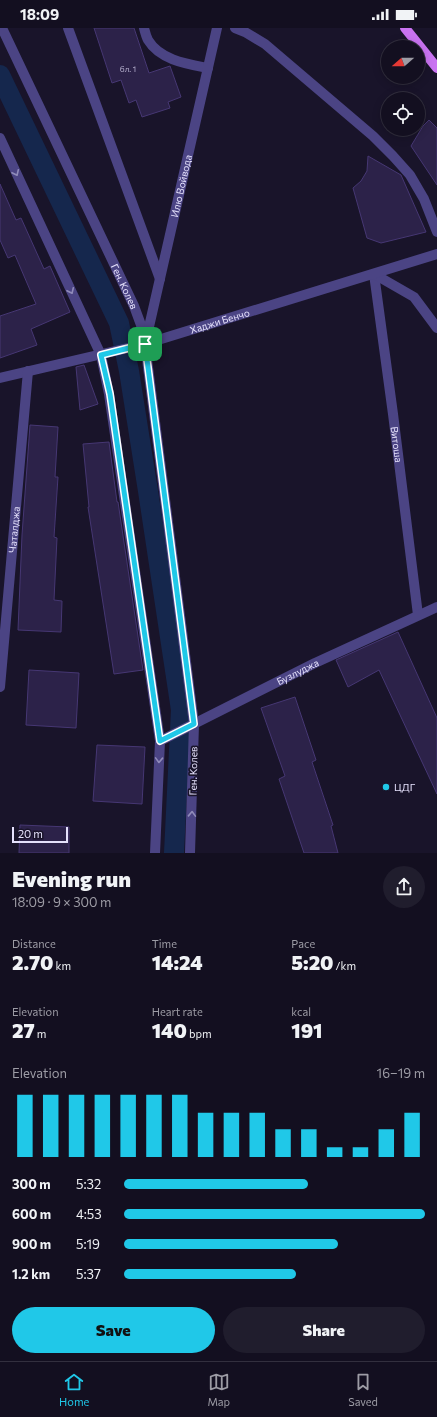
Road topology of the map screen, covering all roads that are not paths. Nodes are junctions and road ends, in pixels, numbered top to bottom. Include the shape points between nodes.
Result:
1 (2, 28) edge
2 (68, 28) edge
3 (144, 28) edge
4 (217, 28) edge
5 (235, 28) edge
6 (406, 28) edge
7 (208, 68) junction
8 (437, 68) edge
9 (0, 138) edge
10 (437, 232) edge
11 (437, 254) edge
12 (374, 274) junction
13 (160, 280) junction
14 (437, 328) edge
15 (145, 344) junction
16 (101, 355) junction
17 (28, 371) junction
18 (0, 378) edge
19 (437, 608) edge
20 (418, 615) junction
21 (0, 687) edge
22 (191, 726) junction
23 (164, 739) junction
24 (155, 853) edge
25 (190, 853) edge

1 - 15 street, Ген. Колев via 134,306
2 - 13 street
3 - 7 street via 148,39 158,52 181,62
4 - 7 street, Илю Войвода
5 - 10 street via 265,44 393,156 410,175 424,199
6 - 8 main road
7 - 13 street, Илю Войвода
9 -> 16 street
11 - 12 street, Хаджи Бенчо
12 - 14 street via 414,297
12 - 15 street, Хаджи Бенчо
12 - 20 street, Витоша
13 - 15 street, Илю Войвода
15 - 16 street, Хаджи Бенчо
15 - 22 street, Ген. Колев
16 - 17 street, Хаджи Бенчо
16 - 23 street via 110,394
17 - 18 street, Хаджи Бенчо
17 - 21 street, Чаталджа
19 - 20 street, Бузлуджа
20 - 22 street, Бузлуджа via 315,663
22 - 23 street, Бузлуджа
25 -> 22 street, Ген. Колев
23 -> 24 street

